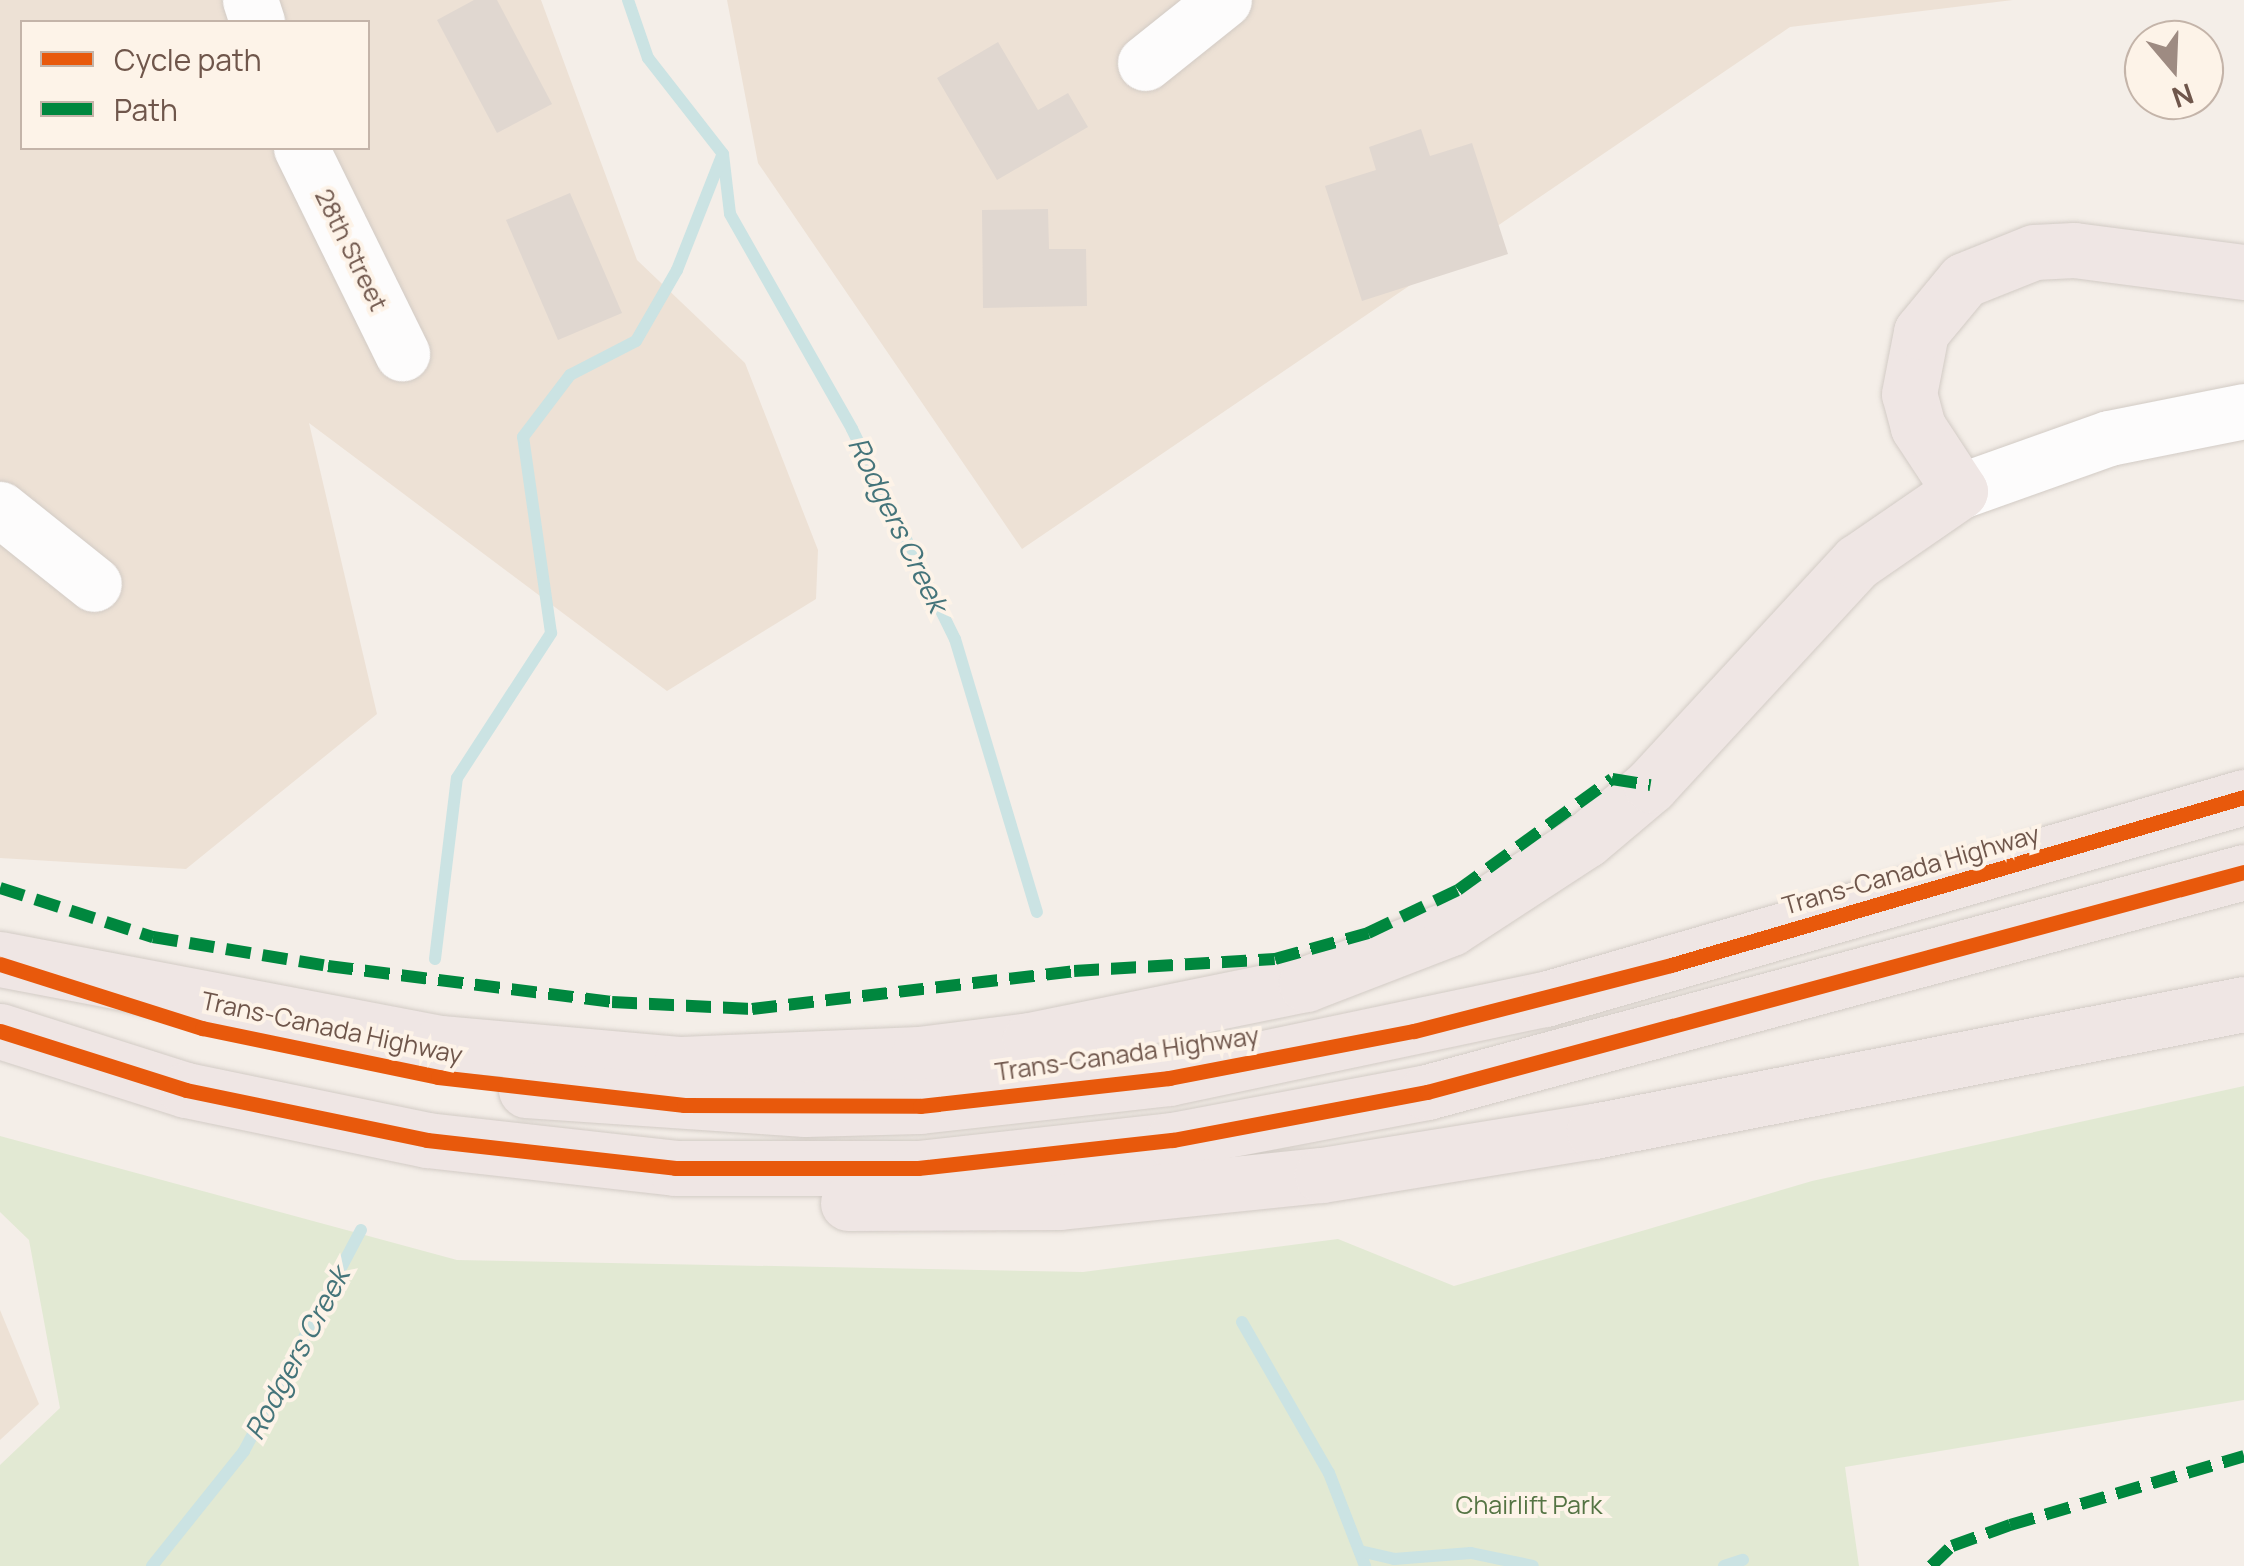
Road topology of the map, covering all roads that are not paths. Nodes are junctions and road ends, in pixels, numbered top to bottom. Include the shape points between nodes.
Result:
1 (1224, 0) edge
2 (1145, 64) dead end
3 (302, 150) edge
4 (2244, 272) edge
5 (402, 353) dead end
6 (2244, 411) edge
7 (1960, 491) junction
8 (0, 510) edge
9 (94, 584) dead end
10 (2244, 797) edge
11 (2244, 872) edge
12 (0, 961) edge
13 (2244, 1004) edge
14 (0, 1031) edge
15 (544, 1158) junction

1 - 2 street
3 - 5 street, 28th Street
4 - 7 highway via 2074,250 2034,252 1964,280 1921,332 1909,394 1918,427
6 - 7 street via 2109,438
7 - 12 highway via 1856,562 1650,785 1517,890 1378,960 1223,1006 919,1054 680,1064 440,1043
8 - 9 street
10 - 12 highway, Trans-Canada Highway via 1724,950 1414,1031 1169,1078 920,1106 684,1105 438,1077 202,1028
11 - 15 highway via 1558,1060 1173,1140 838,1170
13 - 15 highway via 1594,1131 1198,1190 951,1206 804,1201
14 - 15 highway via 186,1090

